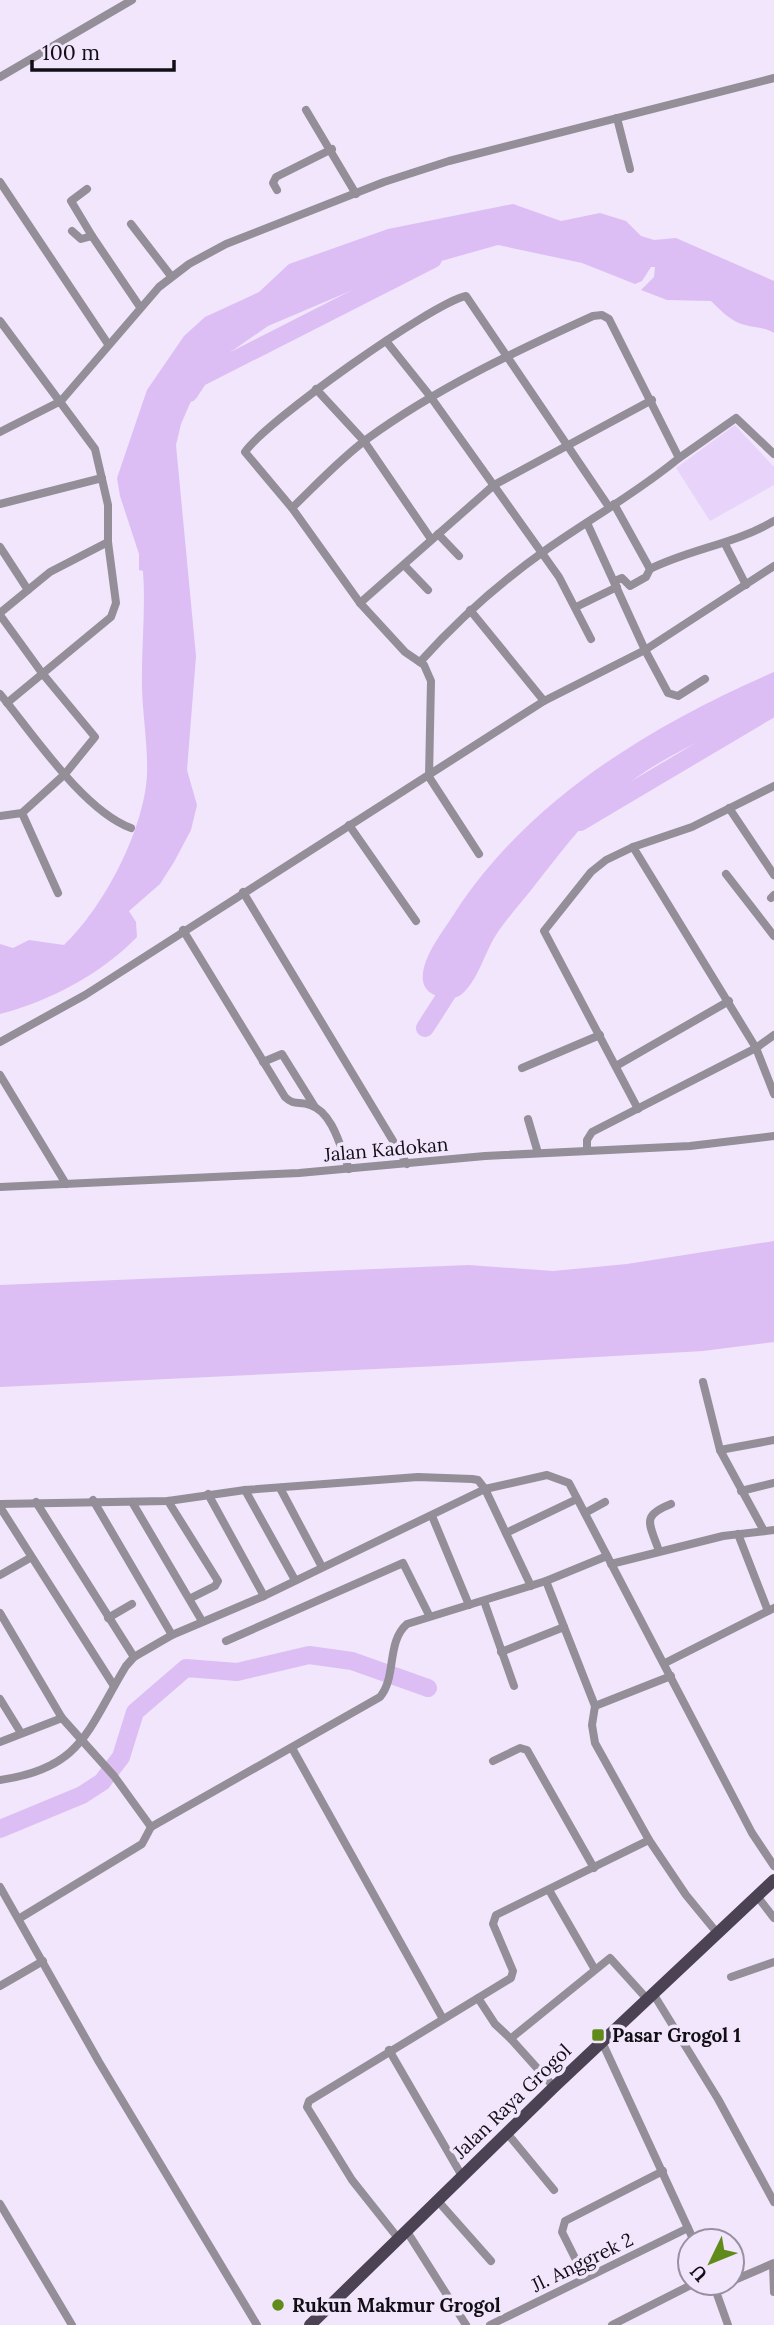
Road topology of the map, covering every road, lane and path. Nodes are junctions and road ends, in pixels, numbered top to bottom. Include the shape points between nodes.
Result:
1 (132, 0) edge
2 (1, 75) edge
3 (774, 78) edge
4 (306, 110) dead end
5 (617, 118) junction
6 (332, 149) junction
7 (630, 169) dead end
8 (0, 182) edge
9 (86, 189) dead end
10 (277, 190) dead end
11 (356, 194) junction
12 (131, 224) dead end
13 (72, 231) dead end
14 (92, 236) junction
15 (170, 276) junction
16 (139, 307) junction
17 (0, 321) edge
18 (386, 341) junction
19 (108, 344) junction
20 (508, 355) junction
21 (317, 389) junction
22 (430, 396) junction
23 (652, 400) junction
24 (61, 401) junction
25 (0, 432) edge
26 (364, 441) junction
27 (566, 445) junction
28 (774, 454) edge
29 (679, 457) junction
30 (102, 478) junction
31 (494, 485) junction
32 (0, 504) edge
33 (612, 506) junction
34 (292, 508) junction
35 (774, 521) edge
36 (587, 523) junction
37 (435, 537) junction
38 (108, 542) junction
39 (725, 544) junction
40 (0, 547) edge
41 (542, 553) junction
42 (460, 556) dead end
43 (404, 565) junction
44 (774, 566) edge
45 (650, 569) junction
46 (616, 584) junction
47 (746, 585) junction
48 (28, 590) junction
49 (428, 590) dead end
50 (360, 603) junction
51 (576, 607) junction
52 (470, 610) junction
53 (0, 614) edge
54 (592, 639) dead end
55 (645, 650) junction
56 (420, 662) junction
57 (42, 673) junction
58 (705, 679) dead end
59 (0, 694) edge
60 (544, 701) junction
61 (7, 703) junction
62 (65, 774) junction
63 (429, 777) junction
64 (774, 786) edge
65 (729, 808) junction
66 (22, 813) junction
67 (0, 817) edge
68 (349, 825) junction
69 (131, 828) dead end
70 (633, 847) junction
71 (479, 854) dead end
72 (726, 874) dead end
73 (774, 875) edge
74 (243, 892) junction
75 (58, 893) dead end
76 (416, 921) dead end
77 (183, 930) junction
78 (774, 936) edge
79 (729, 1001) junction
80 (600, 1035) junction
81 (774, 1035) edge
82 (0, 1042) edge
83 (756, 1048) junction
84 (263, 1062) junction
85 (616, 1066) junction
86 (522, 1068) dead end
87 (0, 1075) edge
88 (774, 1094) edge
89 (315, 1107) junction
90 (638, 1110) junction
91 (528, 1119) dead end
92 (774, 1136) edge
93 (587, 1151) junction
94 (538, 1153) junction
95 (407, 1164) junction
96 (349, 1169) junction
97 (66, 1184) junction
98 (0, 1187) edge
99 (703, 1382) dead end
100 (774, 1440) edge
101 (720, 1450) junction
102 (774, 1483) edge
103 (280, 1488) junction
104 (485, 1489) junction
105 (245, 1490) junction
106 (741, 1491) junction
107 (208, 1494) junction
108 (577, 1499) junction
109 (93, 1500) junction
110 (168, 1501) junction
111 (36, 1502) junction
112 (132, 1502) junction
113 (605, 1502) dead end
114 (671, 1504) dead end
115 (0, 1506) edge
116 (585, 1513) junction
117 (432, 1517) junction
118 (774, 1530) edge
119 (764, 1531) junction
120 (506, 1534) junction
121 (738, 1534) junction
122 (659, 1550) junction
123 (30, 1558) junction
124 (609, 1560) junction
125 (322, 1567) junction
126 (0, 1574) edge
127 (295, 1580) junction
128 (546, 1581) junction
129 (531, 1586) junction
130 (264, 1597) junction
131 (191, 1598) junction
132 (484, 1601) junction
133 (132, 1604) dead end
134 (468, 1605) junction
135 (771, 1609) edge
136 (0, 1613) edge
137 (429, 1615) junction
138 (108, 1618) junction
139 (202, 1621) junction
140 (564, 1628) junction
141 (172, 1635) junction
142 (226, 1641) dead end
143 (501, 1652) junction
144 (134, 1657) junction
145 (665, 1663) junction
146 (671, 1676) junction
147 (114, 1686) junction
148 (514, 1686) dead end
149 (0, 1699) edge
150 (594, 1710) junction
151 (62, 1718) junction
152 (21, 1733) junction
153 (0, 1742) edge
154 (83, 1742) junction
155 (292, 1748) junction
156 (493, 1761) dead end
157 (0, 1780) edge
158 (151, 1827) junction
159 (649, 1840) junction
160 (774, 1866) edge
161 (594, 1868) junction
162 (774, 1880) edge
163 (0, 1887) edge
164 (549, 1890) junction
165 (757, 1896) junction
166 (20, 1918) junction
167 (774, 1918) edge
168 (718, 1934) junction
169 (44, 1961) junction
170 (774, 1962) edge
171 (594, 1968) junction
172 (731, 1977) dead end
173 (0, 1986) edge
174 (478, 1998) junction
175 (651, 1998) junction
176 (443, 2019) junction
177 (511, 2039) junction
178 (602, 2042) junction
179 (389, 2050) junction
180 (554, 2087) junction
181 (507, 2133) junction
182 (663, 2171) junction
183 (462, 2176) junction
184 (554, 2190) dead end
185 (438, 2200) junction
186 (774, 2202) edge
187 (0, 2204) edge
188 (688, 2227) edge
189 (402, 2234) junction
190 (676, 2234) edge
191 (491, 2261) dead end
192 (773, 2264) edge
193 (746, 2275) edge
194 (585, 2278) junction
195 (774, 2292) edge
196 (676, 2293) edge
197 (717, 2297) edge
198 (724, 2324) edge
199 (72, 2325) edge
200 (257, 2325) edge
201 (310, 2325) edge
202 (466, 2325) edge
203 (490, 2325) edge
204 (612, 2325) edge

1 - 2 street
3 - 5 street
4 - 6 street
5 - 7 street
5 - 11 street via 449,161
6 - 10 street via 276,177
6 - 11 street
8 - 19 street
9 - 14 street via 71,201
11 - 15 street via 257,230
12 - 15 street
13 - 14 street via 81,239
14 - 16 street
15 - 16 street
16 - 19 street
17 - 24 street
18 - 20 street via 466,296
18 - 21 street
18 - 22 street
19 - 24 street
20 - 22 street
20 - 23 street via 602,315 610,319
20 - 27 street
21 - 26 street
21 - 34 street via 245,452
22 - 26 street
22 - 31 street
23 - 27 street
23 - 29 street
24 - 25 street
24 - 30 street via 96,449
26 - 34 street
26 - 37 street
27 - 31 street
27 - 33 street
28 - 29 street via 736,418
29 - 33 street
30 - 32 street
30 - 38 street
31 - 37 street
31 - 41 street
33 - 36 street
33 - 45 street
34 - 50 street
35 - 39 street
36 - 41 street
36 - 46 street
37 - 42 street
37 - 43 street
38 - 48 street via 62,565
38 - 57 street via 116,610
39 - 45 street via 688,552
39 - 47 street
40 - 48 street
41 - 51 street
41 - 52 street
43 - 49 street
43 - 50 street
44 - 47 street
45 - 46 street via 646,577 630,586 622,578
46 - 51 street
46 - 55 street
47 - 55 street
48 - 53 street
50 - 56 street
51 - 54 street
52 - 56 street
52 - 60 street
53 - 57 street
55 - 58 street via 672,696
55 - 60 street
56 - 63 street via 431,681
57 - 61 street
57 - 62 street via 94,737
59 - 61 street
60 - 63 street
61 - 62 street
62 - 66 street
62 - 69 street via 106,817
63 - 68 street
63 - 71 street
64 - 65 street
65 - 70 street via 692,827
65 - 73 street
66 - 67 street
66 - 75 street
68 - 74 street
68 - 76 street
70 - 79 street
70 - 80 street via 591,872 544,931
72 - 78 street
74 - 77 street
74 - 95 street
77 - 82 street via 85,995
77 - 84 street
79 - 83 street
79 - 85 street
80 - 85 street
80 - 86 street
81 - 83 street
83 - 88 street
83 - 90 street
84 - 89 street via 289,1102
84 - 89 street via 282,1054
85 - 90 street
87 - 97 street
89 - 96 street via 327,1118
90 - 93 street via 593,1132
91 - 94 street
92 - 93 street, Jalan Kadokan
93 - 94 street, Jalan Kadokan
94 - 95 street, Jalan Kadokan
95 - 96 street, Jalan Kadokan
96 - 97 street, Jalan Kadokan
97 - 98 street, Jalan Kadokan
99 - 101 street
100 - 101 street
101 - 106 street
102 - 106 street
103 - 104 street via 418,1477 478,1480
103 - 105 street
103 - 125 street
104 - 108 street via 556,1476 569,1483
104 - 117 street
104 - 120 street
105 - 107 street
105 - 127 street
106 - 119 street
107 - 110 street
107 - 130 street
108 - 116 street
108 - 120 street
109 - 111 street
109 - 112 street
109 - 141 street
110 - 112 street
110 - 131 street via 218,1581
111 - 115 street
111 - 138 street
112 - 131 street
113 - 116 street
114 - 122 street via 650,1516
115 - 123 street
116 - 124 street
117 - 125 street
117 - 134 street
118 - 119 street
119 - 121 street
120 - 129 street
121 - 122 street
121 - 135 street
122 - 124 street
123 - 126 street
123 - 147 street
124 - 128 street
124 - 145 street
125 - 127 street
127 - 130 street
128 - 129 street
128 - 140 street
129 - 132 street
130 - 139 street
131 - 139 street
132 - 134 street
132 - 143 street
133 - 138 street
134 - 137 street
135 - 145 street
136 - 151 street
137 - 142 street via 403,1563
137 - 155 street via 407,1624 396,1639 380,1697
138 - 144 street
139 - 141 street
140 - 143 street
140 - 150 street
141 - 144 street
143 - 148 street
144 - 147 street
145 - 146 street
146 - 150 street
146 - 160 street via 752,1833
147 - 154 street
149 - 152 street
150 - 159 street via 592,1732
151 - 152 street
151 - 154 street
152 - 153 street
154 - 157 street via 47,1769
154 - 158 street
155 - 158 street
155 - 176 street
156 - 161 street via 520,1748 527,1750
158 - 166 street via 142,1844
159 - 161 street
159 - 168 street
161 - 164 street
162 - 165 main road, Jalan Raya Grogol
163 - 166 street
164 - 171 street
164 - 174 street via 493,1919 513,1976
165 - 167 street
165 - 168 main road, Jalan Raya Grogol
166 - 169 street
168 - 175 main road, Jalan Raya Grogol
169 - 173 street
169 - 200 street via 99,2062
170 - 172 street
171 - 175 street via 612,1958
171 - 177 street
174 - 176 street
174 - 177 street
175 - 178 main road, Jalan Raya Grogol
175 - 186 street via 718,2099
176 - 179 street
177 - 180 street
178 - 180 main road, Jalan Raya Grogol
178 - 182 street
179 - 183 street
179 - 189 street via 309,2101 307,2108 352,2180
180 - 181 main road, Jalan Raya Grogol
181 - 183 main road, Jalan Raya Grogol
181 - 184 street
182 - 188 street
182 - 194 street via 565,2221 562,2232
183 - 185 main road, Jalan Raya Grogol
185 - 189 main road, Jalan Raya Grogol
185 - 191 street
187 - 199 street
189 - 201 main road, Jalan Raya Grogol
189 - 202 street
190 - 194 street, Jl. Anggrek 2
192 - 193 street
192 - 195 street
194 - 203 street, Jl. Anggrek 2
196 - 204 street
197 - 198 street

